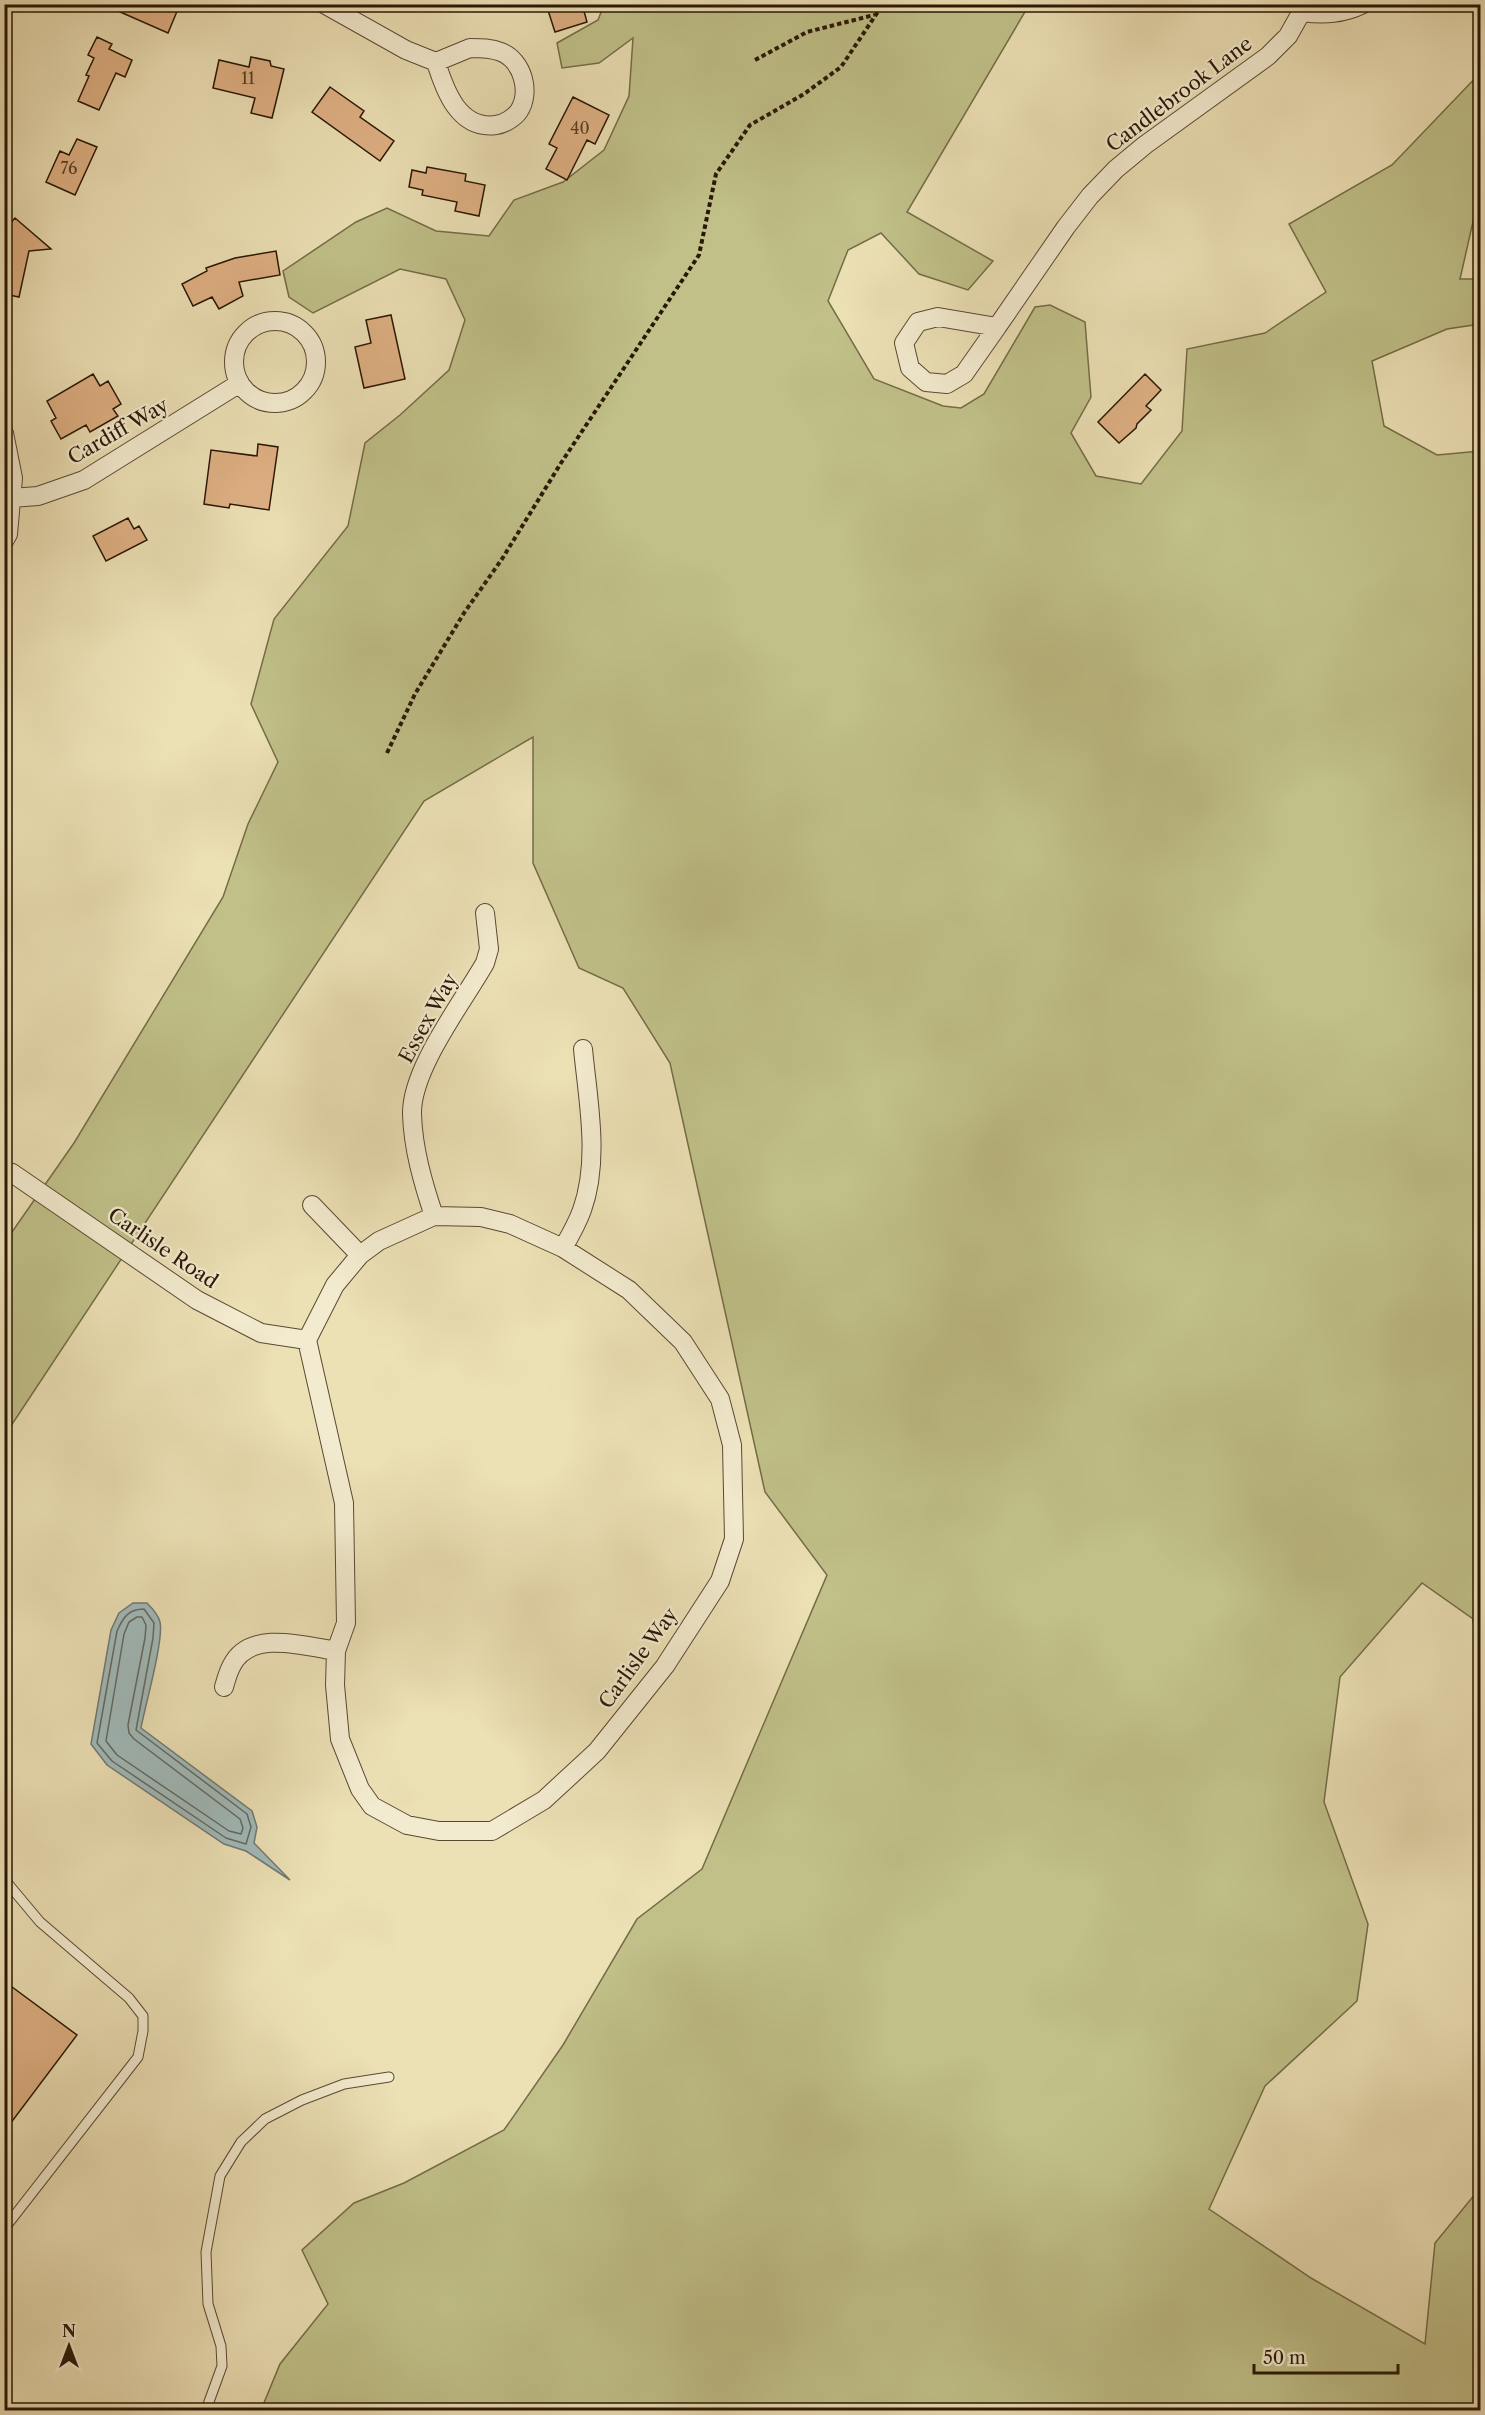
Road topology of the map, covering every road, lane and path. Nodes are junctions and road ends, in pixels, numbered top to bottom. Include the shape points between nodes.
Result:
1 (324, 4) edge
2 (883, 4) edge
3 (1363, 4) edge
4 (1304, 8) edge
5 (875, 15) junction
6 (755, 60) dead end
7 (436, 62) junction
8 (997, 327) junction
9 (240, 383) junction
10 (4, 433) edge
11 (11, 498) junction
12 (4, 541) edge
13 (387, 753) dead end
14 (485, 913) dead end
15 (583, 1049) dead end
16 (4, 1172) edge
17 (312, 1205) dead end
18 (434, 1216) junction
19 (563, 1248) junction
20 (360, 1255) junction
21 (307, 1340) junction
22 (336, 1651) junction
23 (224, 1687) dead end
24 (4, 1879) edge
25 (389, 2077) dead end
26 (4, 2229) edge
27 (206, 2410) edge

1 - 7 street via 406,50
2 - 5 path
3 - 4 street, Candlebrook Lane via 1350,11 1322,15
4 - 8 street, Candlebrook Lane via 1288,36 1268,56 1145,145 1110,176 1065,227
5 - 6 path via 807,32
5 - 13 path via 841,67 750,125 716,174 699,255 464,613 415,694
7 - 7 street via 455,108 468,120 485,126 504,124 519,111 526,89 519,67 504,53 470,48
8 - 8 street, Candlebrook Lane via 938,317 918,322 904,343 910,368 926,382 947,384 964,374
9 - 9 street via 260,400 273,403 298,396 314,376 315,350 309,338 288,322 259,323 238,342 234,356
9 - 11 street, Cardiff Way via 84,480 38,496
10 - 11 street via 13,478
11 - 12 street
14 - 18 street, Essex Way via 489,949 485,963 427,1062 413,1101 417,1159
15 - 19 street via 590,1166 583,1208
16 - 21 street, Carlisle Road via 12,1173 197,1300 261,1334
17 - 20 street
18 - 19 street, Carlisle Way via 481,1217 510,1224
18 - 20 street, Carlisle Way via 379,1241
19 - 22 street, Carlisle Way via 628,1290 683,1342 720,1399 732,1445 734,1539 720,1581 665,1666 597,1751 544,1800 492,1831 439,1831 407,1825 372,1806 360,1789 340,1739
20 - 21 street, Carlisle Way via 335,1285
21 - 22 street, Carlisle Way via 344,1503 346,1623
22 - 23 street via 278,1643 256,1645 242,1652 232,1664
24 - 26 lane via 40,1922 129,1998 142,2016 143,2031 138,2057
25 - 27 lane via 344,2084 265,2119 241,2142 220,2176 206,2252 208,2304 221,2346 222,2366

